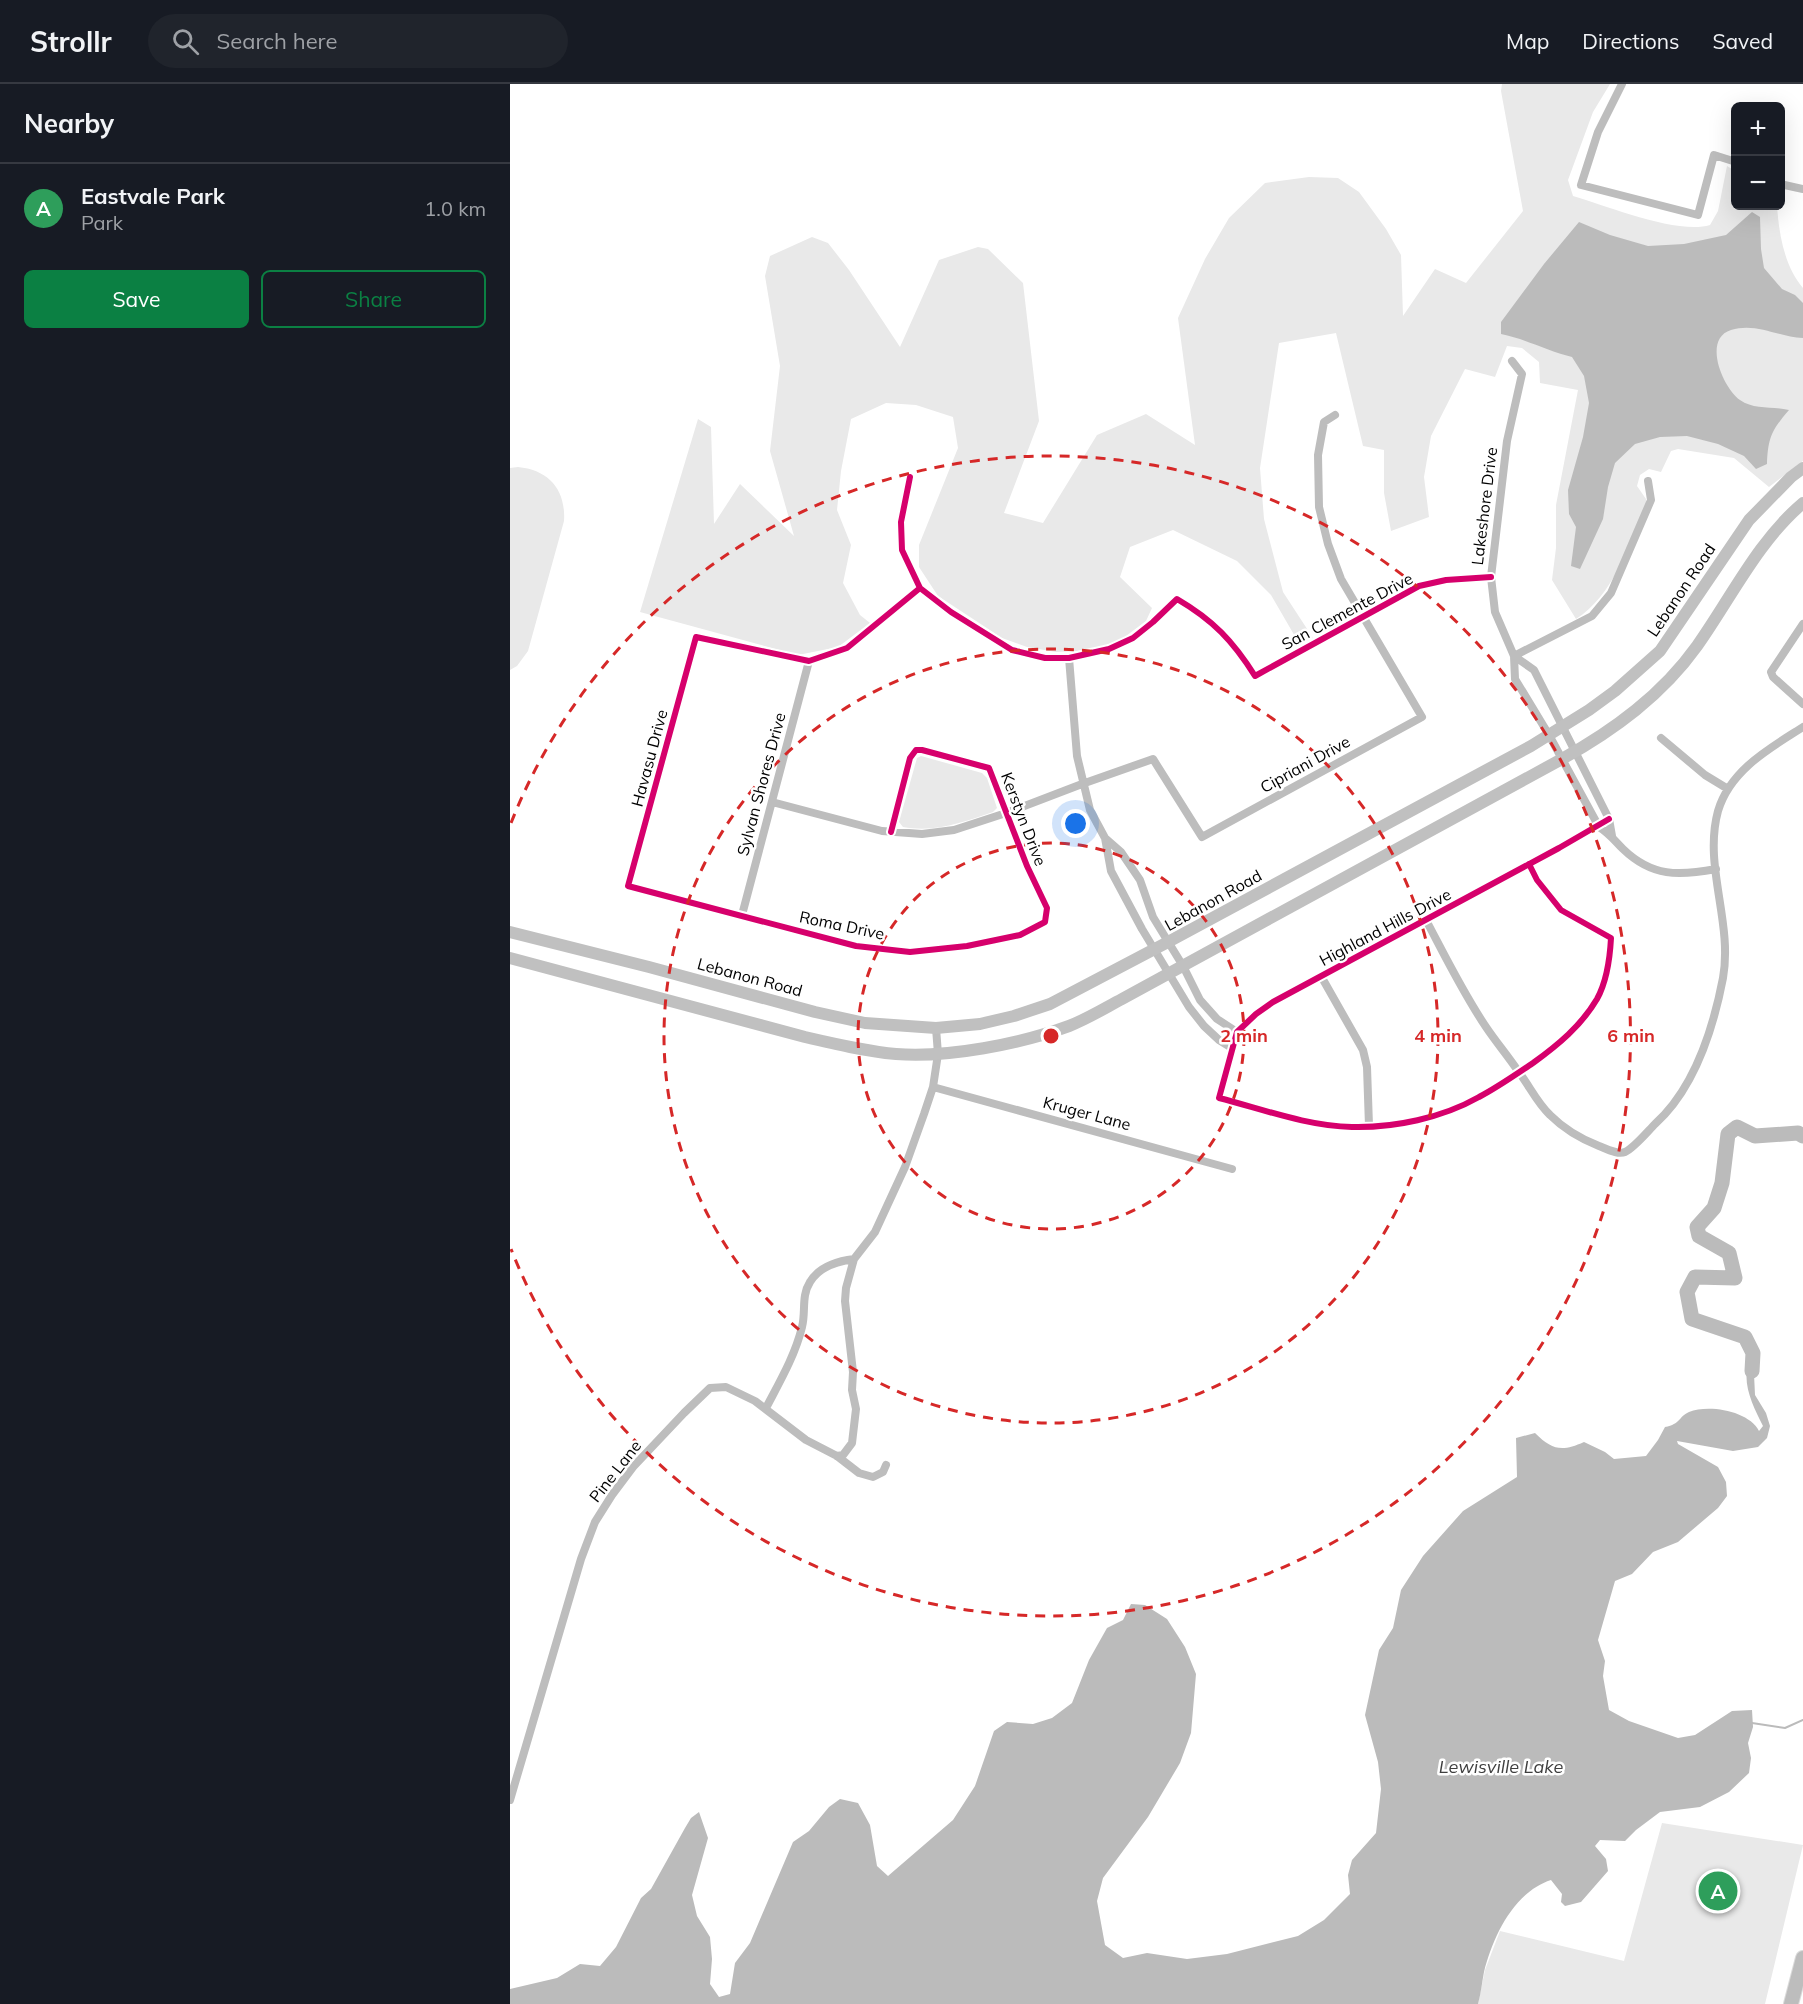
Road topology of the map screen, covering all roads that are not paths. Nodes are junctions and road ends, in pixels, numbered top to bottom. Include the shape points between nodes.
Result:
1 (1622, 84) edge
2 (1731, 160) edge
3 (1785, 185) edge
4 (1803, 189) edge
5 (1512, 361) dead end
6 (1335, 415) dead end
7 (1803, 468) edge
8 (910, 477) dead end
9 (1648, 481) dead end
10 (1803, 503) edge
11 (1491, 577) junction
12 (920, 588) junction
13 (1363, 616) junction
14 (1802, 629) edge
15 (1514, 656) junction
16 (1069, 658) junction
17 (809, 661) junction
18 (1803, 704) edge
19 (1561, 727) junction
20 (1803, 727) edge
21 (1549, 735) junction
22 (1661, 738) dead end
23 (1574, 752) junction
24 (1562, 759) junction
25 (1082, 784) junction
26 (1728, 789) junction
27 (772, 802) junction
28 (1006, 813) junction
29 (1609, 819) junction
30 (1599, 827) junction
31 (891, 832) junction
32 (1612, 836) junction
33 (1105, 838) junction
34 (1529, 864) junction
35 (1716, 869) junction
36 (628, 886) joint
37 (742, 915) junction
38 (1048, 916) joint
39 (1426, 920) junction
40 (510, 932) edge
41 (1168, 942) junction
42 (1154, 950) junction
43 (510, 958) edge
44 (1183, 966) junction
45 (1168, 973) junction
46 (1321, 976) junction
47 (936, 1028) junction
48 (1238, 1032) junction
49 (1232, 1048) junction
50 (938, 1054) junction
51 (1519, 1072) junction
52 (933, 1087) junction
53 (1369, 1126) junction
54 (1232, 1168) dead end
55 (854, 1259) junction
56 (766, 1408) junction
57 (837, 1456) junction
58 (886, 1465) dead end
59 (510, 1800) edge
60 (1803, 1958) edge
61 (1791, 2004) edge

1 - 2 street via 1598,132 1581,185 1698,215 1714,155
3 - 4 street
5 - 11 street, Lakeshore Drive via 1522,374 1507,441
6 - 13 street via 1324,422 1318,455 1319,507 1341,579
7 - 19 main road, Lebanon Road via 1749,520 1660,651 1615,691
8 - 12 street via 901,522 902,550
9 - 15 street via 1651,500 1611,593 1592,616
10 - 23 main road via 1762,547 1696,648 1658,692 1619,724
11 - 13 street, San Clemente Drive via 1419,586
11 - 15 street, Lakeshore Drive via 1495,612
12 - 16 street via 1012,650 1045,658
12 - 17 street via 847,648
13 - 16 street, San Clemente Drive via 1255,676 1223,632 1178,599 1132,638 1109,649
13 - 25 street, Cipriani Drive via 1422,717 1202,837 1153,759
14 - 18 street via 1772,672
15 - 19 street, Lakeshore Drive via 1534,670
15 - 21 street, Lakeshore Drive via 1515,679
16 - 25 street
17 - 27 street, Sylvan Shores Drive
17 - 36 street, Havasu Drive via 696,637
19 - 21 main road, Lebanon Road
19 - 23 street, Lakeshore Drive
20 - 26 street via 1756,757
21 - 24 street, Lakeshore Drive
21 - 41 main road, Lebanon Road
22 - 26 street
23 - 24 main road
23 - 29 street, Lakeshore Drive
24 - 30 street, Lakeshore Drive
24 - 44 main road
25 - 28 street
25 - 33 street
26 - 35 street via 1714,836
27 - 31 street
27 - 37 street, Sylvan Shores Drive
28 - 31 street via 954,830
28 - 31 street, Kerstyn Drive via 989,768 916,750 910,758
28 - 38 street, Kerstyn Drive
29 - 30 street, Highland Hills Drive
29 - 32 street, Lakeshore Drive
30 - 32 street, Lakeshore Drive
30 - 34 street, Highland Hills Drive
32 - 35 street, Lakeshore Drive via 1636,860 1659,871 1684,875
33 - 41 street via 1121,852 1140,880 1153,917
33 - 42 street via 1111,871
34 - 39 street, Highland Hills Drive
34 - 51 street via 1561,910 1611,938 1598,997 1582,1022 1557,1046
35 - 51 street via 1726,952 1723,978 1702,1052 1662,1118 1623,1153 1590,1143 1547,1113
36 - 37 street, Roma Drive
37 - 38 street, Roma Drive via 856,946 910,952 1020,935 1045,922
39 - 46 street, Highland Hills Drive
39 - 51 street via 1486,1027
40 - 47 main road, Lebanon Road via 815,1012 865,1023
41 - 42 main road, Lebanon Road
41 - 44 street
42 - 45 street
42 - 47 main road, Lebanon Road via 1050,1004 980,1024
43 - 50 main road via 854,1048
44 - 45 main road
44 - 48 street via 1200,1000 1217,1019
45 - 49 street via 1204,1026
45 - 50 main road via 1070,1025 1014,1042
46 - 48 street, Highland Hills Drive via 1273,1002
46 - 53 street via 1363,1050
47 - 50 street
48 - 49 street, Highland Hills Drive
49 - 53 street, Highland Hills Drive via 1219,1098 1316,1123
50 - 52 street
51 - 53 street via 1478,1098 1440,1113
52 - 54 street, Kruger Lane
52 - 55 street via 905,1167 875,1232
55 - 56 street via 829,1265 811,1280 806,1290 802,1328
55 - 57 street via 845,1301 856,1409 849,1449
56 - 57 street, Pine Lane via 806,1440
56 - 59 street, Pine Lane via 726,1387 710,1388 633,1467 612,1495 580,1558
57 - 58 street, Pine Lane via 870,1477 883,1472
60 - 61 main road

